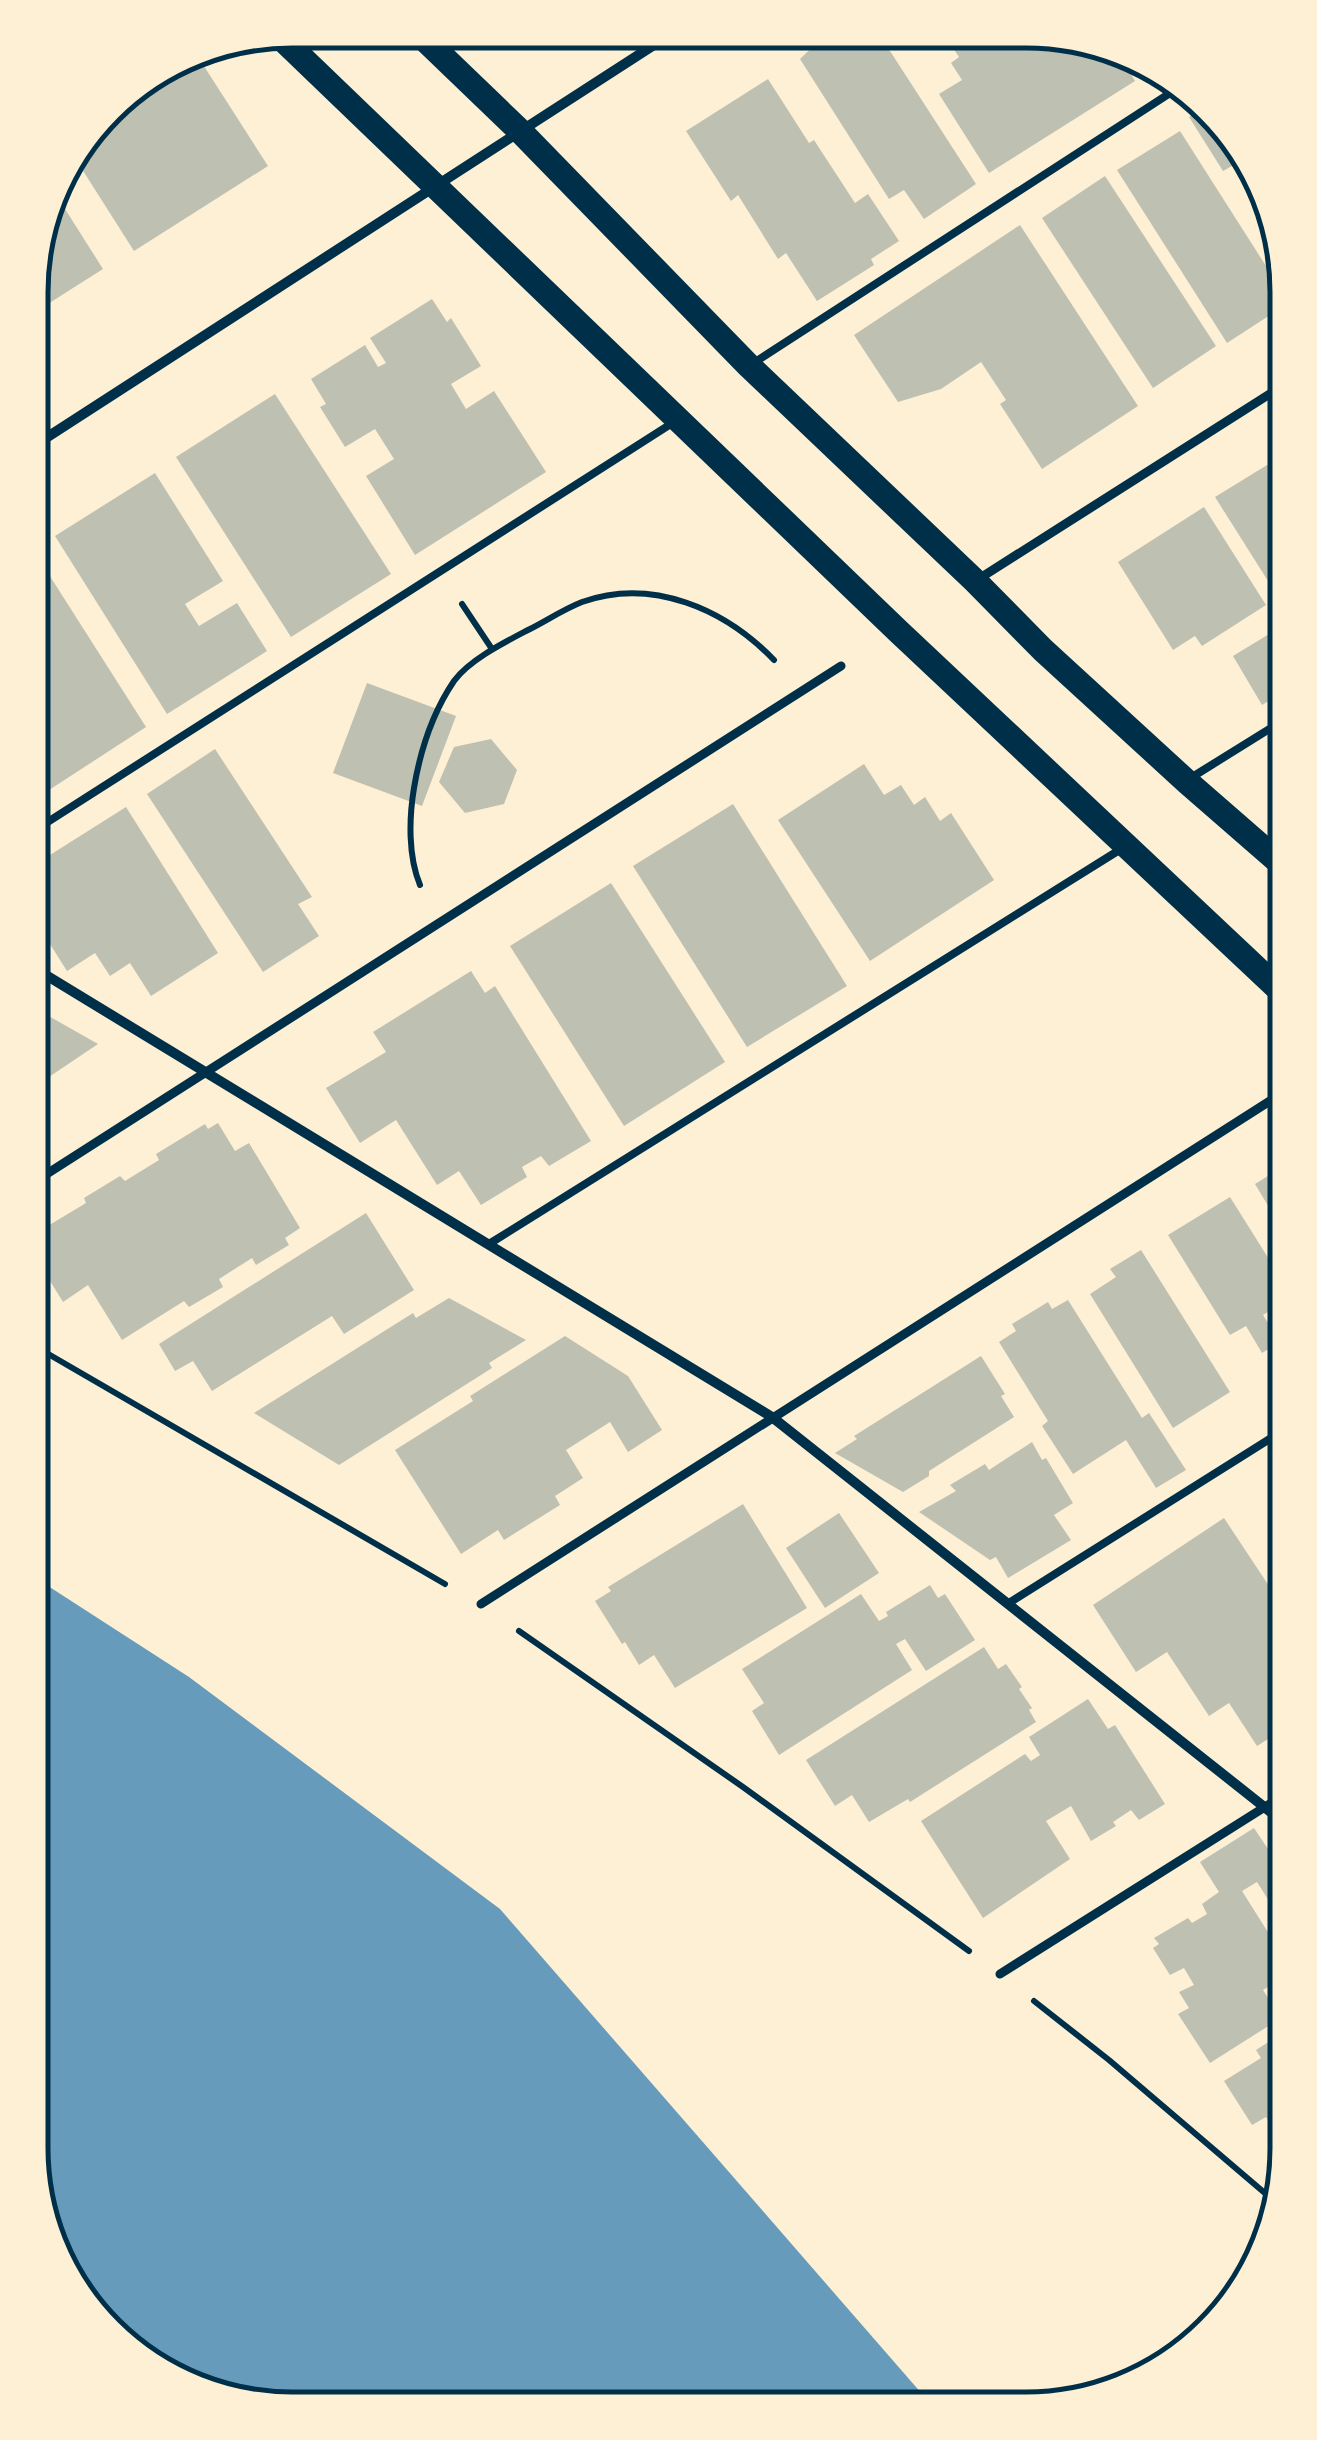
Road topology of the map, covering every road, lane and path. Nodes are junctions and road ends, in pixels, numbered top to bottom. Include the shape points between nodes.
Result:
1 (292, 48) edge
2 (434, 48) edge
3 (650, 48) edge
4 (1168, 94) edge
5 (521, 132) junction
6 (436, 187) junction
7 (749, 366) junction
8 (1270, 394) edge
9 (678, 420) junction
10 (48, 437) edge
11 (442, 572) junction
12 (975, 581) junction
13 (492, 649) junction
14 (841, 666) dead end
15 (803, 690) junction
16 (1270, 729) edge
17 (1186, 781) junction
18 (48, 822) edge
19 (1125, 847) junction
20 (1270, 853) edge
21 (439, 923) junction
22 (48, 977) edge
23 (1270, 981) edge
24 (204, 1074) junction
25 (1270, 1101) edge
26 (48, 1173) edge
27 (489, 1244) junction
28 (48, 1354) edge
29 (772, 1417) junction
30 (1269, 1439) edge
31 (1009, 1603) junction
32 (480, 1604) junction
33 (1269, 1804) edge
34 (1264, 1807) junction
35 (1269, 1811) edge
36 (1000, 1974) junction
37 (1265, 2193) edge

1 - 6 main road
2 - 5 main road
3 - 5 street
4 - 7 lane
5 - 6 street
5 - 7 main road
6 - 9 main road
6 - 10 street
7 - 12 main road
8 - 12 street
9 - 11 lane
9 - 19 main road
11 - 13 path
11 - 18 lane
12 - 17 main road
13 - 15 path via 582,602 643,594 721,616
13 - 21 path via 455,679 419,762 411,844 417,880
14 - 15 street
15 - 21 street
16 - 17 lane
17 - 20 main road
19 - 23 main road
19 - 27 lane
21 - 24 street
22 - 24 street
24 - 26 street
24 - 27 street
25 - 29 street
27 - 29 street
28 - 32 path
29 - 31 street
29 - 32 street
30 - 31 lane
31 - 34 street
32 - 36 path
33 - 34 street
34 - 35 street
34 - 36 street
36 - 37 path

